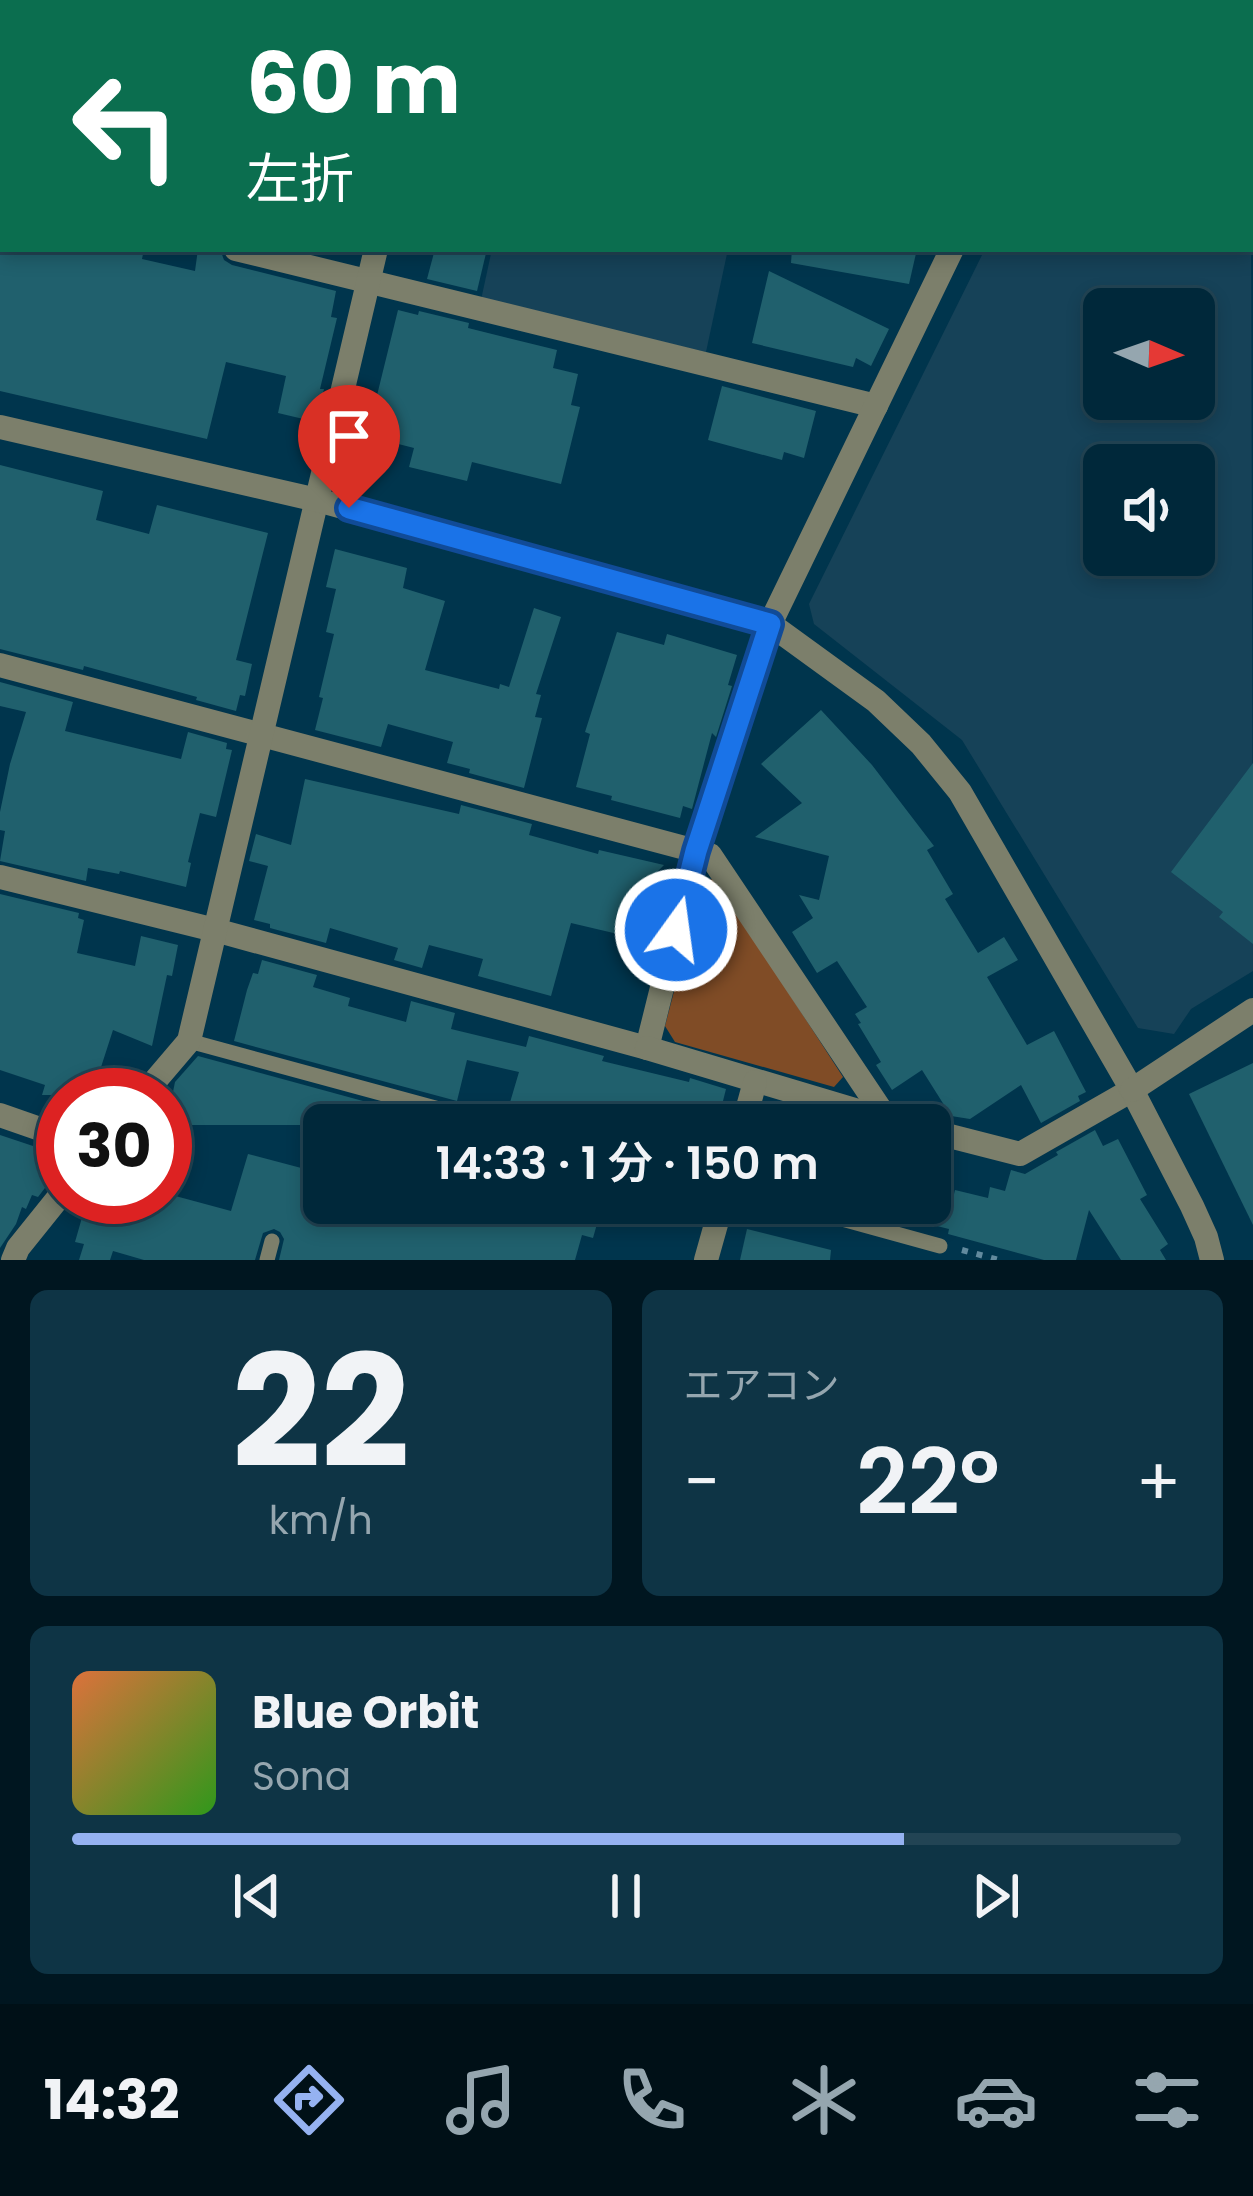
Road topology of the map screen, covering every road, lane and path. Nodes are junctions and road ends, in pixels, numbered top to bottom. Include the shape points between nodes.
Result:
1 (248, 252) edge
2 (375, 252) edge
3 (951, 252) edge
4 (369, 281) junction
5 (876, 406) junction
6 (0, 428) edge
7 (317, 500) junction
8 (770, 624) junction
9 (0, 665) edge
10 (261, 734) junction
11 (696, 851) junction
12 (0, 877) edge
13 (215, 930) junction
14 (1253, 1010) edge
15 (189, 1041) junction
16 (646, 1048) junction
17 (166, 1068) edge
18 (755, 1082) junction
19 (1132, 1090) junction
20 (421, 1104) edge
21 (749, 1104) edge
22 (831, 1104) edge
23 (884, 1104) edge
24 (0, 1115) edge
25 (36, 1128) edge
26 (951, 1136) edge
27 (40, 1224) edge
28 (716, 1224) edge
29 (860, 1224) edge
30 (272, 1240) dead end
31 (940, 1246) joint
32 (18, 1256) edge
33 (266, 1260) edge
34 (706, 1260) edge
35 (999, 1260) edge
36 (1212, 1260) edge

1 - 4 street
2 - 4 street
3 - 5 street
4 - 5 street
4 - 7 street
5 - 8 street
6 - 7 street
7 - 8 street
7 - 10 street
8 - 11 street
8 - 19 street via 876,701 960,792
9 - 10 street
10 - 11 street
10 - 13 street
11 - 16 street
11 - 23 street via 710,855
12 - 13 street
13 - 15 street
13 - 16 street
14 - 19 street
15 - 17 street
15 - 20 lane
16 - 18 street
18 - 21 street
18 - 22 street
19 - 26 street via 1020,1154
19 - 36 street
24 - 25 street
27 - 32 street
28 - 34 street
29 - 31 lane
30 - 33 lane
31 - 35 path

